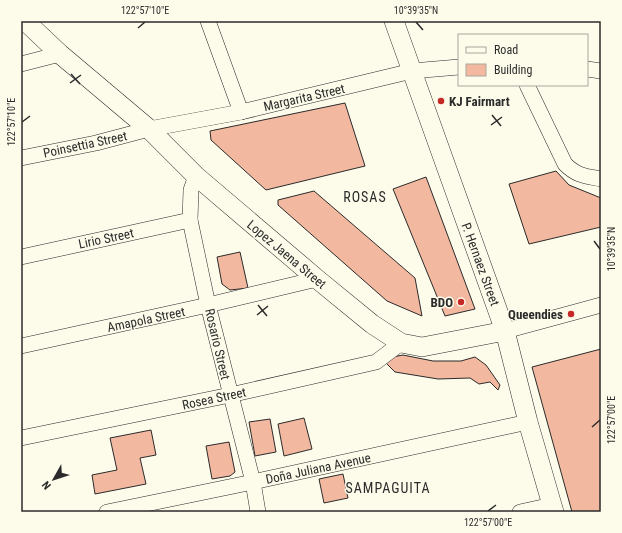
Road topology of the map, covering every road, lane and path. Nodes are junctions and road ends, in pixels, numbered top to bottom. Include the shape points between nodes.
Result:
1 (25, 21) edge
2 (208, 21) edge
3 (394, 21) edge
4 (60, 54) junction
5 (21, 64) edge
6 (458, 67) edge
7 (588, 69) edge
8 (412, 71) junction
9 (601, 71) edge
10 (527, 86) edge
11 (240, 112) junction
12 (149, 129) junction
13 (21, 158) edge
14 (196, 176) junction
15 (601, 179) edge
16 (190, 220) junction
17 (21, 256) edge
18 (316, 279) junction
19 (208, 305) junction
20 (601, 305) edge
21 (505, 331) junction
22 (401, 343) junction
23 (21, 346) edge
24 (230, 395) junction
25 (528, 422) junction
26 (21, 438) edge
27 (253, 482) junction
28 (553, 508) edge
29 (107, 512) edge
30 (258, 512) edge
31 (520, 512) edge

1 - 4 main road, Lopez Jaena Street
2 - 11 street
3 - 8 main road, P. Hernaez Street
4 - 5 street
4 - 12 main road, Lopez Jaena Street
6 - 8 street, Margarita Street
7 - 9 street
8 - 11 street, Margarita Street
8 - 21 main road, P. Hernaez Street
10 - 15 street via 565,164 574,173
11 - 12 street, Margarita Street
12 - 13 street, Poinsettia Street
12 - 14 main road, Lopez Jaena Street
14 - 16 street, Rosario Street via 191,190
14 - 18 main road, Lopez Jaena Street
16 - 17 street, Lirio Street
16 - 19 street, Rosario Street
18 - 19 street, Amapola Street
18 - 22 main road, Lopez Jaena Street via 372,324
19 - 23 street, Amapola Street
19 - 24 street, Rosario Street
20 - 21 street, Lopez Jaena Street
21 - 22 main road, Lopez Jaena Street via 422,348
21 - 25 main road, P. Hernaez Street
22 - 24 street, Rosea Street via 376,362
24 - 26 street, Rosea Street
24 - 27 street, Rosario Street
25 - 27 street, Doña Juliana Avenue
25 - 28 main road, P. Hernaez Street
27 - 29 street, Doña Juliana Avenue
27 - 30 street, Rosario Street
28 - 31 street

